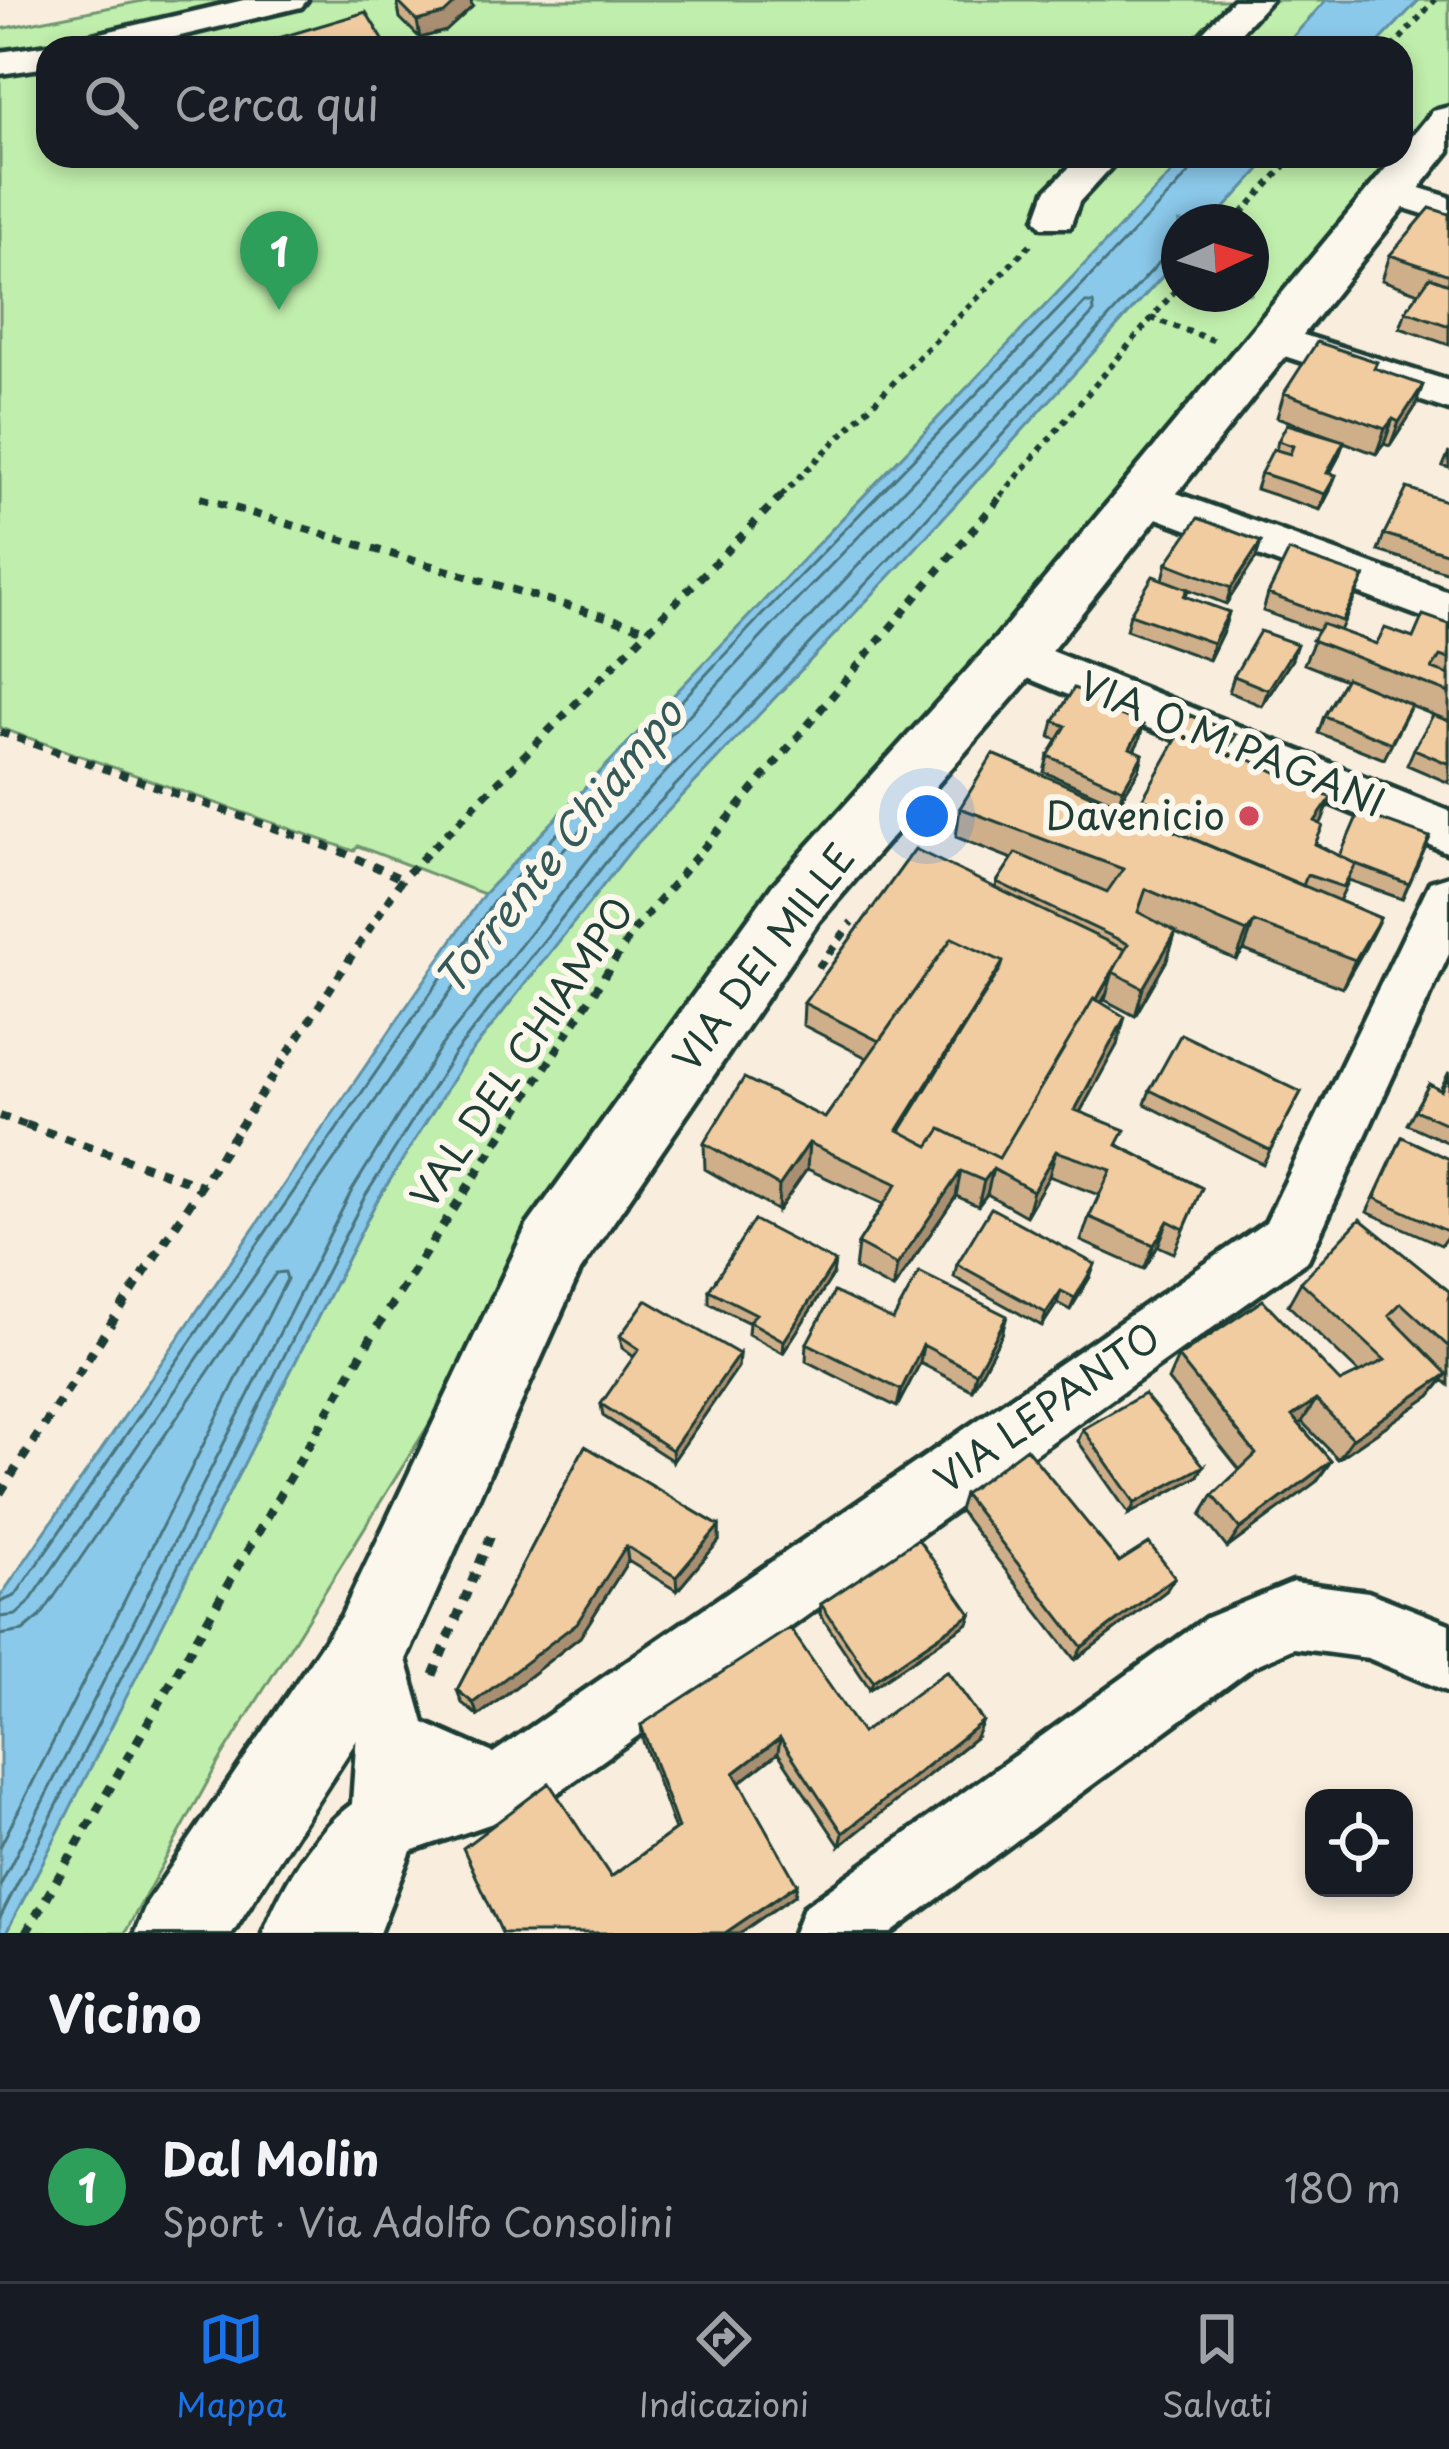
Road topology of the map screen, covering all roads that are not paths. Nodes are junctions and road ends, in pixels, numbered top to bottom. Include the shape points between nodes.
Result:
1 (290, 0) edge
2 (1253, 0) edge
3 (136, 36) edge
4 (1218, 36) edge
5 (36, 58) edge
6 (0, 63) edge
7 (1449, 121) edge
8 (1413, 164) edge
9 (1091, 168) edge
10 (1409, 168) edge
11 (1390, 191) junction
12 (1449, 210) edge
13 (1056, 219) road end
14 (1245, 340) junction
15 (1449, 397) edge
16 (1143, 496) junction
17 (1449, 610) edge
18 (1016, 655) junction
19 (1449, 833) edge
20 (1449, 897) edge
21 (1449, 1658) edge
22 (396, 1694) junction
23 (495, 1790) junction
24 (364, 1879) edge
25 (180, 1933) edge
26 (299, 1933) edge
27 (830, 1933) edge

1 - 3 street
2 - 4 street
5 - 6 street
7 - 8 main road, VIA DEI MILLE
9 - 13 street via 1060,200
10 - 11 main road, VIA DEI MILLE
11 - 12 street
11 - 14 main road, VIA DEI MILLE
14 - 15 street
14 - 16 main road, VIA DEI MILLE
16 - 17 street
16 - 18 main road, VIA DEI MILLE
18 - 19 street, VIA O.M.PAGANI
18 - 22 main road, VIA DEI MILLE via 796,903 553,1249
20 - 23 street, VIA LEPANTO via 1287,1241
21 - 27 street via 1368,1625 1293,1615 1230,1642
22 - 23 street
22 - 24 street
22 - 25 main road, VIA DEI MILLE
23 - 24 street, VIA LEPANTO via 481,1824
24 - 26 street via 355,1846

